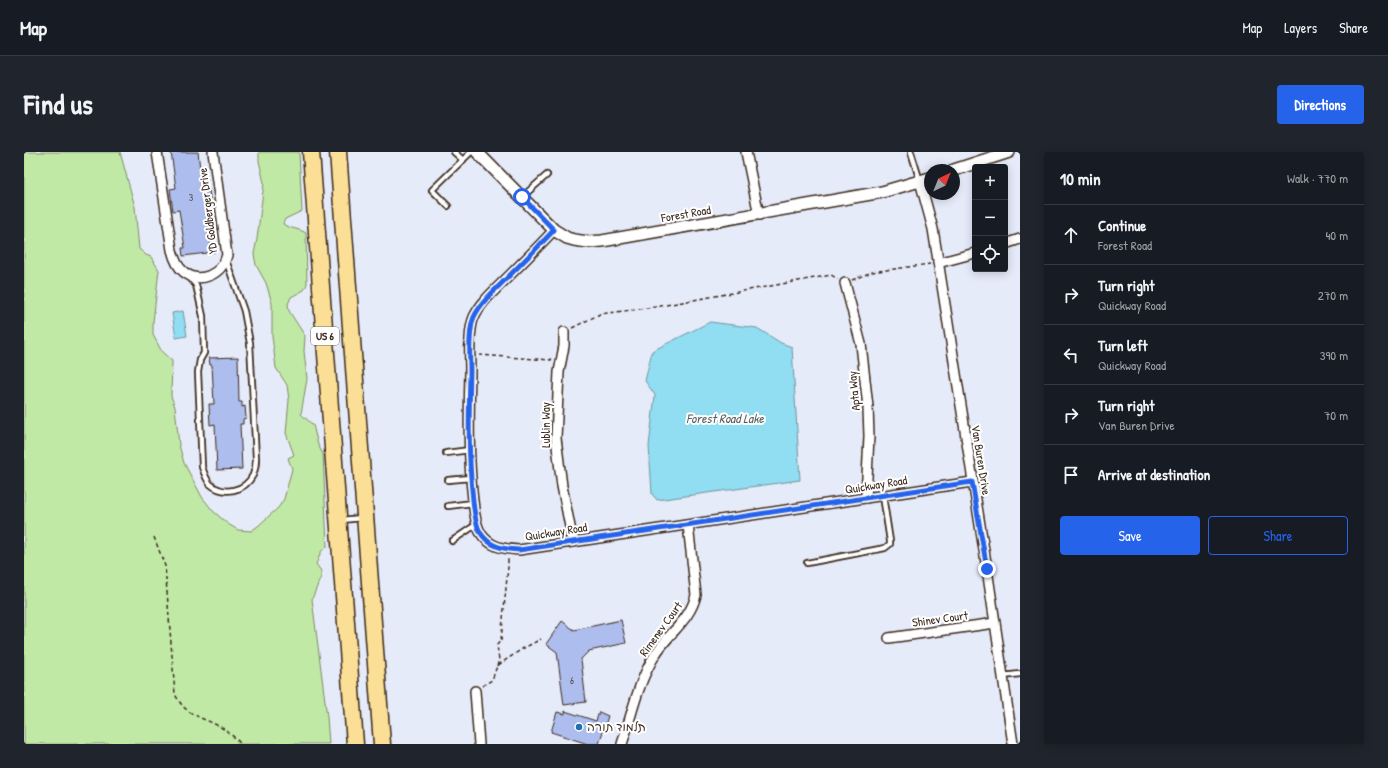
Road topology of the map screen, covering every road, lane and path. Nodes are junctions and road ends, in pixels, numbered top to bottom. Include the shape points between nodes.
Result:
1 (157, 152) edge
2 (213, 152) edge
3 (311, 152) edge
4 (338, 152) edge
5 (454, 152) edge
6 (471, 152) edge
7 (477, 152) edge
8 (746, 152) edge
9 (911, 152) edge
10 (1009, 152) edge
11 (463, 160) junction
12 (960, 168) edge
13 (547, 175) dead end
14 (924, 177) edge
15 (924, 179) edge
16 (522, 197) junction
17 (928, 200) edge
18 (448, 206) dead end
19 (759, 214) junction
20 (554, 230) junction
21 (1020, 239) edge
22 (1008, 243) edge
23 (972, 254) edge
24 (226, 260) junction
25 (938, 263) junction
26 (188, 274) junction
27 (844, 283) junction
28 (564, 332) joint
29 (554, 353) dead end
30 (470, 355) junction
31 (470, 450) junction
32 (446, 453) dead end
33 (471, 478) junction
34 (448, 480) dead end
35 (972, 482) junction
36 (883, 496) junction
37 (866, 498) junction
38 (473, 504) junction
39 (448, 506) dead end
40 (365, 518) junction
41 (338, 520) junction
42 (477, 524) junction
43 (688, 525) junction
44 (154, 537) dead end
45 (452, 540) dead end
46 (573, 542) junction
47 (507, 549) junction
48 (807, 563) dead end
49 (995, 623) junction
50 (889, 638) dead end
51 (541, 639) dead end
52 (497, 666) junction
53 (1020, 674) edge
54 (1003, 676) junction
55 (475, 691) joint
56 (241, 744) edge
57 (356, 744) edge
58 (382, 744) edge
59 (478, 744) edge
60 (622, 744) edge
61 (1013, 744) edge

1 - 26 street via 172,250 182,270
2 - 24 street, YD Goldberger Drive via 227,251
3 - 41 highway, US 6
4 - 40 highway, US 6
5 - 11 lane
6 - 11 lane
7 - 16 street, Forest Road
8 - 19 street
9 - 14 lane
10 - 12 street
11 - 18 lane via 432,190
13 - 16 lane
15 - 19 street, Forest Road via 882,192
16 - 20 street, Forest Road
17 - 25 street, Van Buren Drive
19 - 20 street, Forest Road via 602,241 574,240
20 - 30 street, Quickway Road via 478,310 473,319
21 - 22 street
23 - 25 street
24 - 26 street, YD Goldberger Drive via 218,271 209,276 198,277
24 - 26 lane via 244,311 250,343 256,459 249,481 234,490 225,491 209,483 202,467 198,372 204,353 203,316 196,285
25 - 27 path via 872,272
25 - 35 street, Van Buren Drive
27 - 28 path via 831,275 655,307 600,314
27 - 37 street, Apta Way via 861,344 868,407
28 - 46 street, Lublin Way via 556,438
29 - 30 path via 551,360
30 - 31 street, Quickway Road
31 - 32 lane
31 - 33 street, Quickway Road
33 - 34 lane
33 - 38 street, Quickway Road
35 - 36 street, Quickway Road
35 - 49 street, Van Buren Drive
36 - 37 street, Quickway Road
36 - 48 lane via 890,541 888,546
37 - 43 street, Quickway Road
38 - 39 lane
38 - 42 street, Quickway Road
40 - 41 lane
40 - 58 highway, US 6
41 - 57 highway, US 6
42 - 45 lane
42 - 47 street, Quickway Road via 485,540 494,546
43 - 46 street, Quickway Road
43 - 60 street, Rimenev Court via 696,595 694,604 656,654 645,673
44 - 56 path via 165,566 175,694 179,703 190,713 221,727
46 - 47 street, Quickway Road via 519,550
47 - 52 path via 508,567 501,640 497,645
49 - 50 street, Shinev Court
49 - 54 street, Van Buren Drive
51 - 52 path
52 - 55 path via 492,680
53 - 54 lane
54 - 61 street, Van Buren Drive
55 - 59 street

